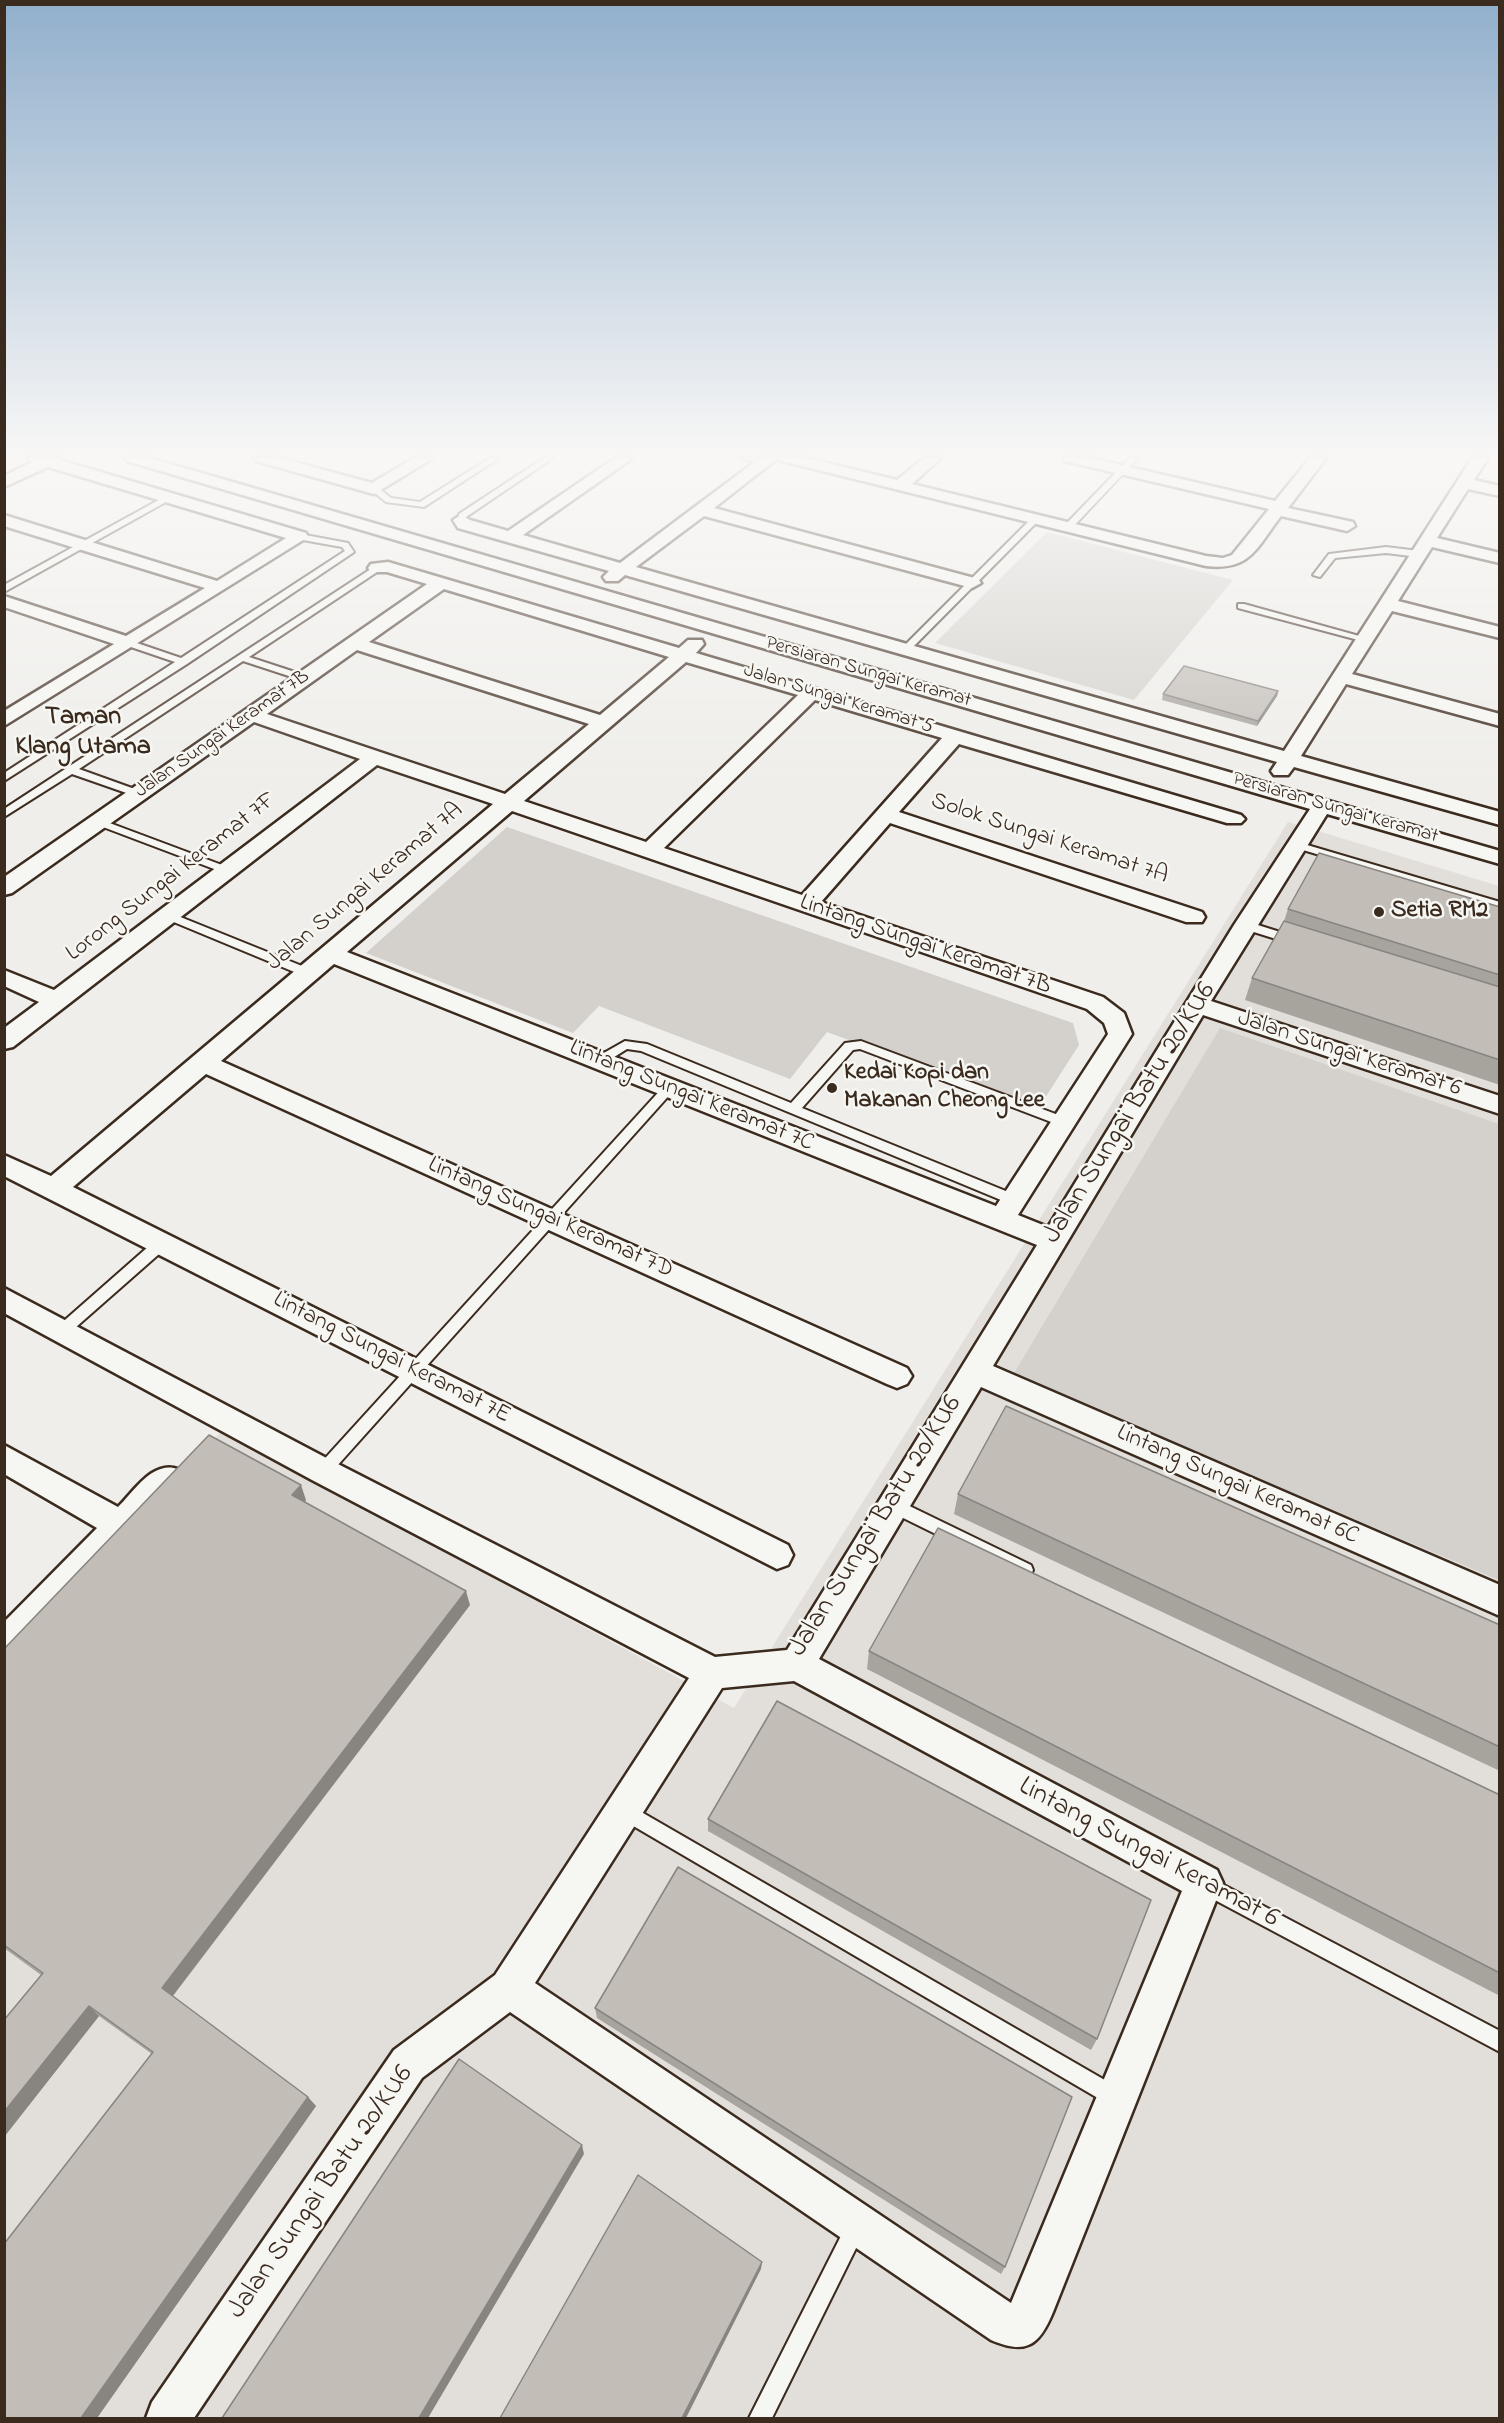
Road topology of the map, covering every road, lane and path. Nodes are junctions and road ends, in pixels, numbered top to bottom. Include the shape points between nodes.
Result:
1 (37, 571) edge
2 (168, 571) edge
3 (245, 571) edge
4 (321, 571) edge
5 (372, 571) edge
6 (402, 571) edge
7 (520, 571) edge
8 (619, 571) edge
9 (629, 571) edge
10 (928, 571) edge
11 (984, 571) edge
12 (1320, 571) edge
13 (1408, 571) edge
14 (1317, 575) dead end
15 (441, 582) junction
16 (972, 583) junction
17 (219, 587) junction
18 (4, 589) edge
19 (592, 592) junction
20 (4, 601) edge
21 (1387, 604) junction
22 (1241, 606) dead end
23 (714, 628) junction
24 (1500, 633) edge
25 (1365, 639) junction
26 (354, 643) junction
27 (128, 644) junction
28 (906, 649) junction
29 (684, 654) junction
30 (241, 657) junction
31 (184, 662) junction
32 (1341, 677) junction
33 (304, 678) junction
34 (812, 692) junction
35 (4, 693) edge
36 (32, 703) junction
37 (252, 715) junction
38 (4, 720) edge
39 (1500, 720) edge
40 (603, 722) junction
41 (956, 735) junction
42 (373, 758) junction
43 (1289, 758) junction
44 (71, 770) junction
45 (4, 778) edge
46 (1269, 790) junction
47 (139, 794) junction
48 (507, 803) junction
49 (1322, 806) junction
50 (4, 814) edge
51 (886, 815) junction
52 (1234, 819) dead end
53 (1500, 819) edge
54 (99, 822) junction
55 (1297, 845) junction
56 (649, 851) junction
57 (1500, 858) edge
58 (226, 870) junction
59 (4, 888) edge
60 (806, 905) junction
61 (1500, 906) edge
62 (168, 916) junction
63 (1194, 917) dead end
64 (1245, 925) junction
65 (1300, 943) edge
66 (330, 954) junction
67 (308, 973) junction
68 (4, 977) edge
69 (57, 1001) junction
70 (1199, 1005) junction
71 (4, 1041) edge
72 (599, 1060) junction
73 (202, 1062) junction
74 (669, 1088) junction
75 (1500, 1105) edge
76 (793, 1109) junction
77 (1065, 1122) junction
78 (4, 1164) edge
79 (54, 1189) junction
80 (1007, 1210) junction
81 (550, 1220) junction
82 (1053, 1240) junction
83 (162, 1243) junction
84 (4, 1299) edge
85 (62, 1331) junction
86 (414, 1371) junction
87 (974, 1371) junction
88 (897, 1376) dead end
89 (4, 1458) edge
90 (323, 1472) junction
91 (167, 1478) edge
92 (893, 1505) junction
93 (120, 1525) junction
94 (777, 1555) dead end
95 (1042, 1578) edge
96 (1500, 1601) edge
97 (4, 1645) edge
98 (797, 1665) junction
99 (712, 1673) junction
100 (624, 1811) junction
101 (1204, 1883) junction
102 (509, 1989) junction
103 (1500, 2042) edge
104 (1117, 2098) junction
105 (856, 2225) junction
106 (168, 2418) edge
107 (760, 2418) edge

1 - 18 lane
2 - 17 street
3 - 17 street
4 - 31 lane
5 - 30 lane
6 - 15 street, Jalan Sungai Keramat 5
7 - 19 street, Persiaran Sungai Keramat
8 - 19 street
9 - 28 street, Persiaran Sungai Keramat
10 - 16 street
11 - 16 lane
12 - 14 lane
13 - 21 street
15 - 26 street, Jalan Sungai Keramat 7B
15 - 29 street, Jalan Sungai Keramat 5
16 - 28 lane
17 - 27 street
19 - 23 street, Persiaran Sungai Keramat
20 - 27 street
21 - 24 street
21 - 25 street
22 - 25 lane
23 - 29 street, Jalan Sungai Keramat 7A
23 - 46 street, Persiaran Sungai Keramat
25 - 32 street
26 - 33 street, Jalan Sungai Keramat 7B
26 - 40 street
27 - 31 lane
27 - 36 street
28 - 43 street, Persiaran Sungai Keramat
29 - 34 street, Jalan Sungai Keramat 5
29 - 40 street, Jalan Sungai Keramat 7A
30 - 33 lane
30 - 44 lane
31 - 45 lane
32 - 39 street
32 - 43 street
33 - 37 street, Jalan Sungai Keramat 7B
34 - 41 street, Jalan Sungai Keramat 5
34 - 56 street
35 - 36 street
36 - 38 street
37 - 42 street, Lintang Sungai Keramat 7B
37 - 47 street, Jalan Sungai Keramat 7B
40 - 48 street, Jalan Sungai Keramat 7A
41 - 51 street
41 - 52 street, Jalan Sungai Keramat 5
42 - 48 street, Lintang Sungai Keramat 7B
42 - 58 street, Lorong Sungai Keramat 7F
43 - 46 street
43 - 53 street, Persiaran Sungai Keramat
44 - 47 lane
44 - 50 lane
46 - 49 street, Persiaran Sungai Keramat
47 - 54 street, Jalan Sungai Keramat 7B
48 - 56 street, Lintang Sungai Keramat 7B
48 - 66 street, Jalan Sungai Keramat 7A
49 - 55 street, Jalan Sungai Batu 20/KU6
49 - 57 street, Persiaran Sungai Keramat
51 - 60 street
51 - 63 street, Solok Sungai Keramat 7A
54 - 58 lane
54 - 59 street, Jalan Sungai Keramat 7B
55 - 61 lane
55 - 64 street, Jalan Sungai Batu 20/KU6
56 - 60 street, Lintang Sungai Keramat 7B
58 - 62 street, Lorong Sungai Keramat 7F
60 - 77 street, Lintang Sungai Keramat 7B via 1095,1004 1115,1019 1120,1034
62 - 67 lane
62 - 69 street, Lorong Sungai Keramat 7F
64 - 65 lane
64 - 70 street, Jalan Sungai Batu 20/KU6
66 - 67 street, Jalan Sungai Keramat 7A
66 - 72 street, Lintang Sungai Keramat 7C
67 - 73 street, Jalan Sungai Keramat 7A
68 - 69 street
69 - 71 street, Lorong Sungai Keramat 7F
70 - 75 street, Jalan Sungai Keramat 6
70 - 82 street, Jalan Sungai Batu 20/KU6
72 - 74 street, Lintang Sungai Keramat 7C
72 - 76 lane via 625,1045 643,1047
73 - 79 street, Jalan Sungai Keramat 7A
73 - 81 street, Lintang Sungai Keramat 7D
74 - 80 street, Lintang Sungai Keramat 7C
74 - 81 lane
76 - 77 lane via 849,1046 861,1046
76 - 80 lane
77 - 80 street, Lintang Sungai Keramat 7B
78 - 79 street, Lintang Sungai Keramat 7E
79 - 83 street, Lintang Sungai Keramat 7E
80 - 82 street, Lintang Sungai Keramat 7C
81 - 86 lane
81 - 88 street, Lintang Sungai Keramat 7D
82 - 87 street, Jalan Sungai Batu 20/KU6
83 - 85 lane
83 - 86 street, Lintang Sungai Keramat 7E
84 - 85 street
85 - 90 street
86 - 90 lane
86 - 94 street, Lintang Sungai Keramat 7E
87 - 92 street, Jalan Sungai Batu 20/KU6
87 - 96 street, Lintang Sungai Keramat 6C
89 - 93 street
90 - 99 street
91 - 93 street
92 - 95 lane
92 - 98 street, Jalan Sungai Batu 20/KU6
93 - 97 street
98 - 99 street, Jalan Sungai Batu 20/KU6
98 - 101 street, Lintang Sungai Keramat 6
99 - 100 street, Jalan Sungai Batu 20/KU6
100 - 102 street, Jalan Sungai Batu 20/KU6
100 - 104 lane
101 - 103 lane, Lintang Sungai Keramat 6
101 - 104 street
102 - 105 street
102 - 106 street, Jalan Sungai Batu 20/KU6 via 408,2064
104 - 105 street via 1031,2312 1020,2327 1006,2325
105 - 107 lane

